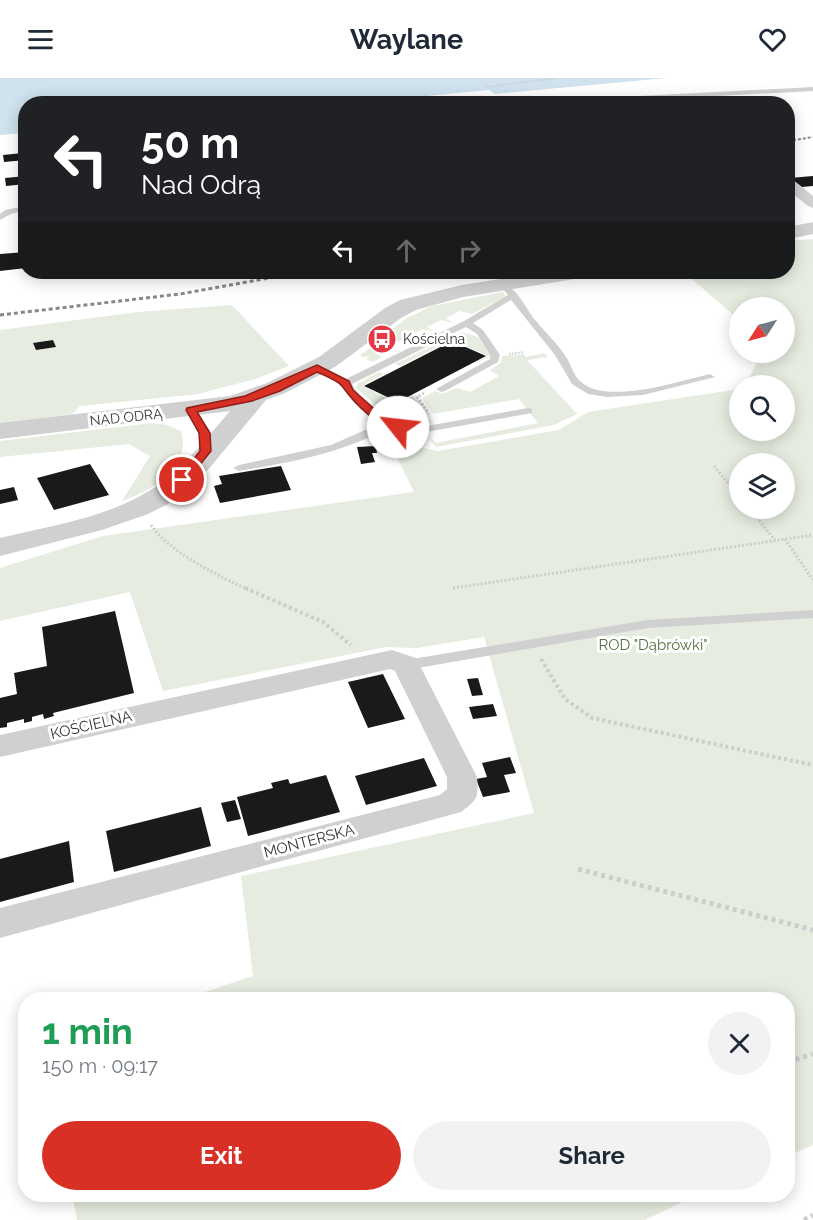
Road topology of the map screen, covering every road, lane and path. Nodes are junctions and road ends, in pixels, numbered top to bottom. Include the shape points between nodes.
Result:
1 (557, 78) edge
2 (485, 85) dead end
3 (813, 89) edge
4 (668, 96) edge
5 (795, 189) edge
6 (813, 203) edge
7 (18, 210) edge
8 (0, 218) edge
9 (813, 228) edge
10 (795, 232) edge
11 (553, 279) edge
12 (508, 290) junction
13 (467, 322) junction
14 (317, 368) junction
15 (710, 376) dead end
16 (346, 383) junction
17 (441, 389) dead end
18 (256, 396) junction
19 (418, 399) dead end
20 (424, 406) dead end
21 (191, 410) junction
22 (528, 411) dead end
23 (389, 423) junction
24 (0, 431) edge
25 (203, 457) junction
26 (714, 466) dead end
27 (239, 468) dead end
28 (729, 484) edge
29 (757, 519) edge
30 (155, 531) dead end
31 (813, 535) edge
32 (785, 539) junction
33 (775, 541) junction
34 (0, 546) edge
35 (813, 580) edge
36 (453, 588) dead end
37 (813, 614) edge
38 (531, 644) junction
39 (388, 662) junction
40 (0, 746) edge
41 (813, 765) edge
42 (578, 869) dead end
43 (0, 923) edge
44 (813, 930) edge
45 (813, 1053) edge
46 (795, 1059) edge
47 (813, 1215) edge
48 (804, 1220) edge

1 - 2 path
3 - 4 lane
5 - 6 street
7 - 8 lane
9 - 10 street
11 - 12 street, NAD ODRĄ
12 - 13 lane
12 - 14 street, NAD ODRĄ via 444,295 408,305
12 - 15 lane via 523,314 562,357 577,385 601,394 632,394
13 - 16 lane
13 - 17 lane via 480,332 495,360
14 - 16 lane
14 - 18 street, NAD ODRĄ
16 - 23 lane via 349,391
18 - 21 street, NAD ODRĄ
18 - 25 street
19 - 20 path
21 - 24 street, NAD ODRĄ
21 - 25 street via 205,437
22 - 23 lane via 423,430 408,430
23 - 27 lane via 352,443 319,453
25 - 34 street via 172,489 133,509
26 - 28 path
29 - 33 path
30 - 39 path via 229,581 323,622 348,642
31 - 32 path
32 - 33 path
32 - 35 path
33 - 36 path
37 - 38 lane via 648,624
38 - 39 lane
38 - 41 path via 565,699 592,718
39 - 40 street, KOŚCIELNA
39 - 43 street, MONTERSKA via 462,777 463,794 450,804
42 - 44 path
45 - 46 path
47 - 48 path

